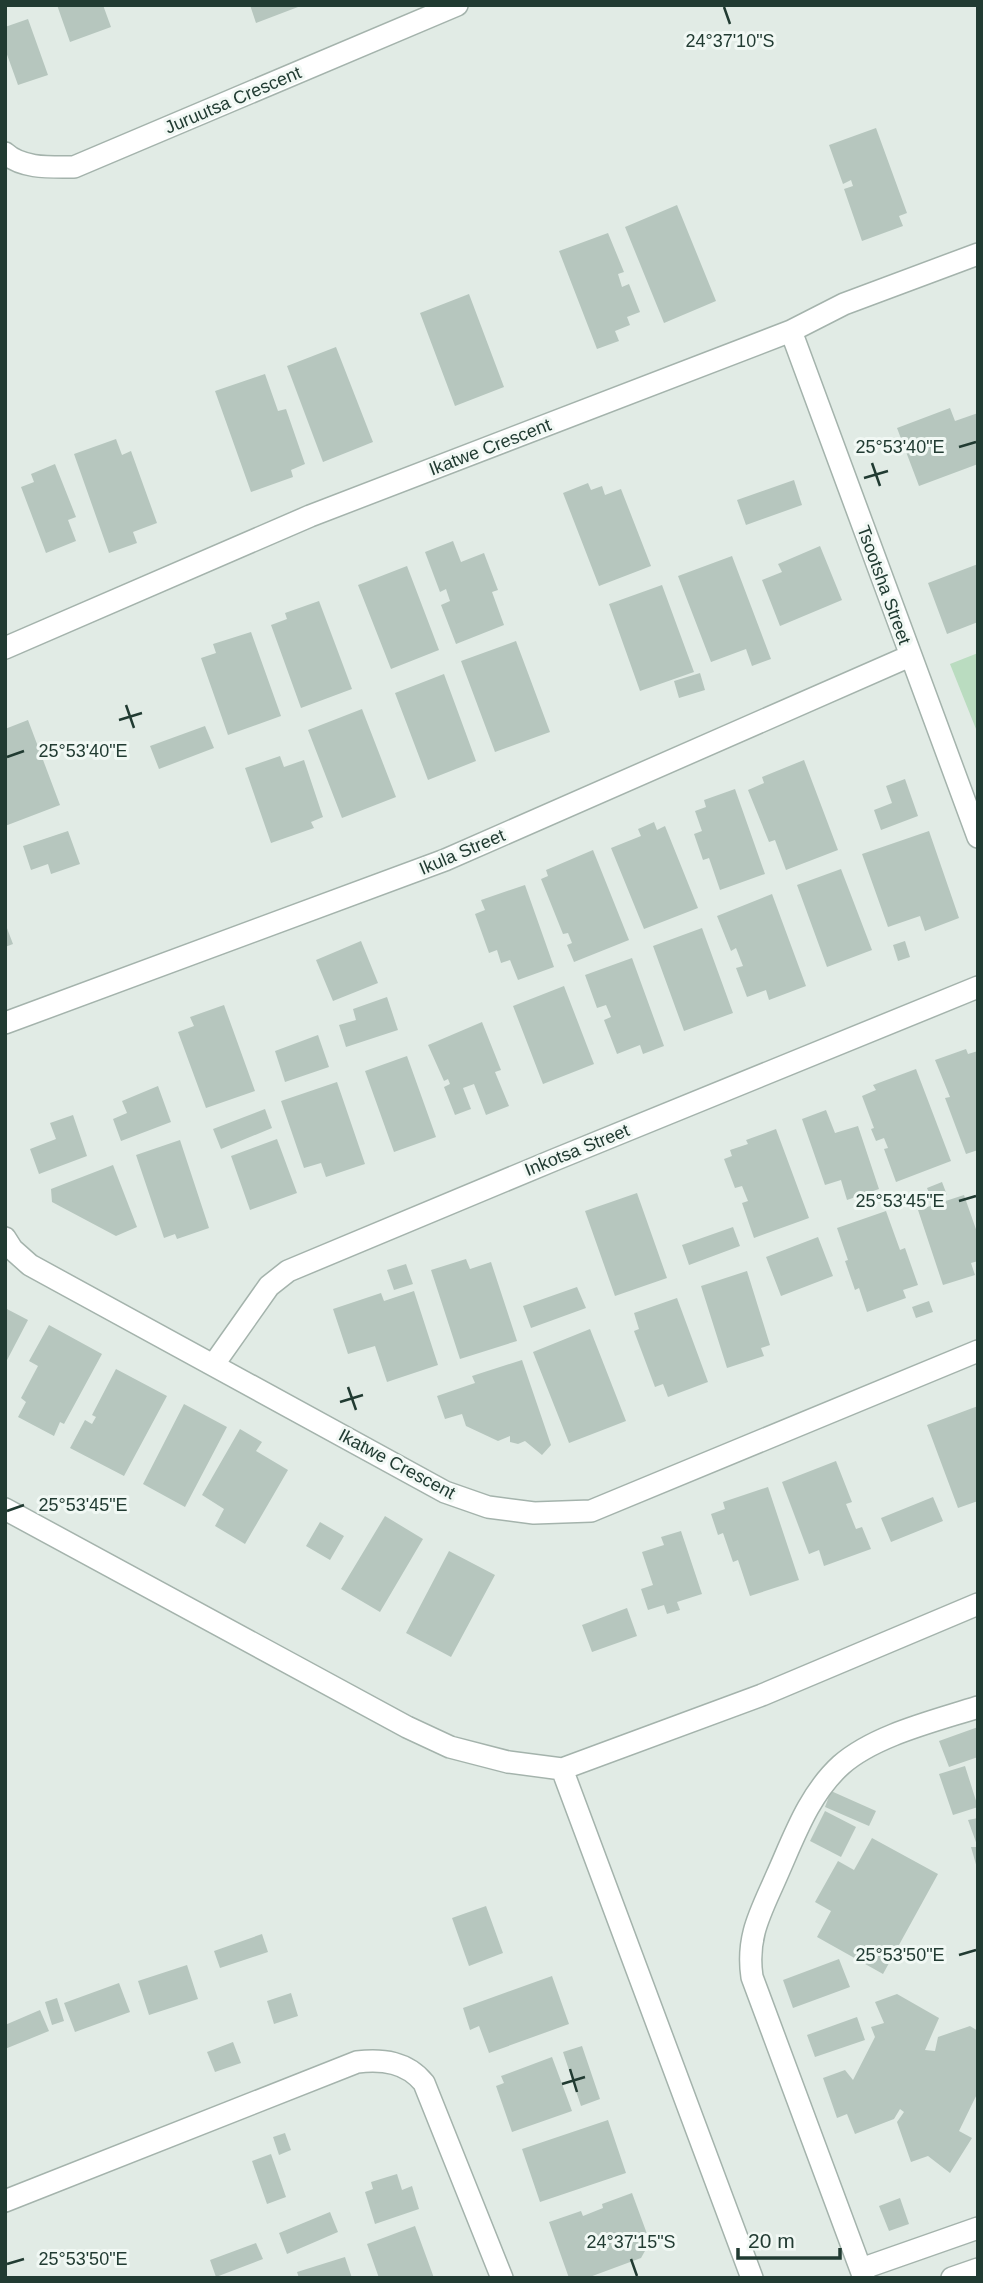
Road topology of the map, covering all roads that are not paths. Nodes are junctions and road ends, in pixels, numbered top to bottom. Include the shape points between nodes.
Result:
1 (457, 5) edge
2 (5, 153) edge
3 (978, 254) edge
4 (791, 331) junction
5 (5, 648) edge
6 (910, 656) junction
7 (978, 837) edge
8 (978, 987) edge
9 (5, 1024) edge
10 (5, 1238) edge
11 (978, 1351) edge
12 (214, 1364) junction
13 (5, 1508) edge
14 (978, 1604) edge
15 (978, 1707) edge
16 (562, 1769) junction
17 (5, 2201) edge
18 (978, 2228) edge
19 (978, 2269) edge
20 (863, 2273) edge
21 (502, 2278) edge
22 (751, 2278) edge
23 (952, 2278) edge

1 - 2 street, Juruutsa Crescent via 74,167 40,166
3 - 4 street, Ikatwe Crescent via 844,304
4 - 5 street, Ikatwe Crescent via 310,516
4 - 6 street, Tsootsha Street
6 - 7 street, Tsootsha Street
6 - 9 street, Ikula Street via 446,860
8 - 12 street, Inkotsa Street via 288,1271 269,1286
10 - 12 street, Ikatwe Crescent via 30,1265
11 - 12 street, Ikatwe Crescent via 591,1511 534,1513 488,1507 445,1492
13 - 16 street via 407,1727 461,1750
14 - 16 street via 762,1695
15 - 20 street via 887,1739 841,1765 802,1819 751,1941 752,1977
16 - 22 street
17 - 21 street via 357,2062 379,2060 415,2072 424,2083
18 - 20 street
19 - 23 street

